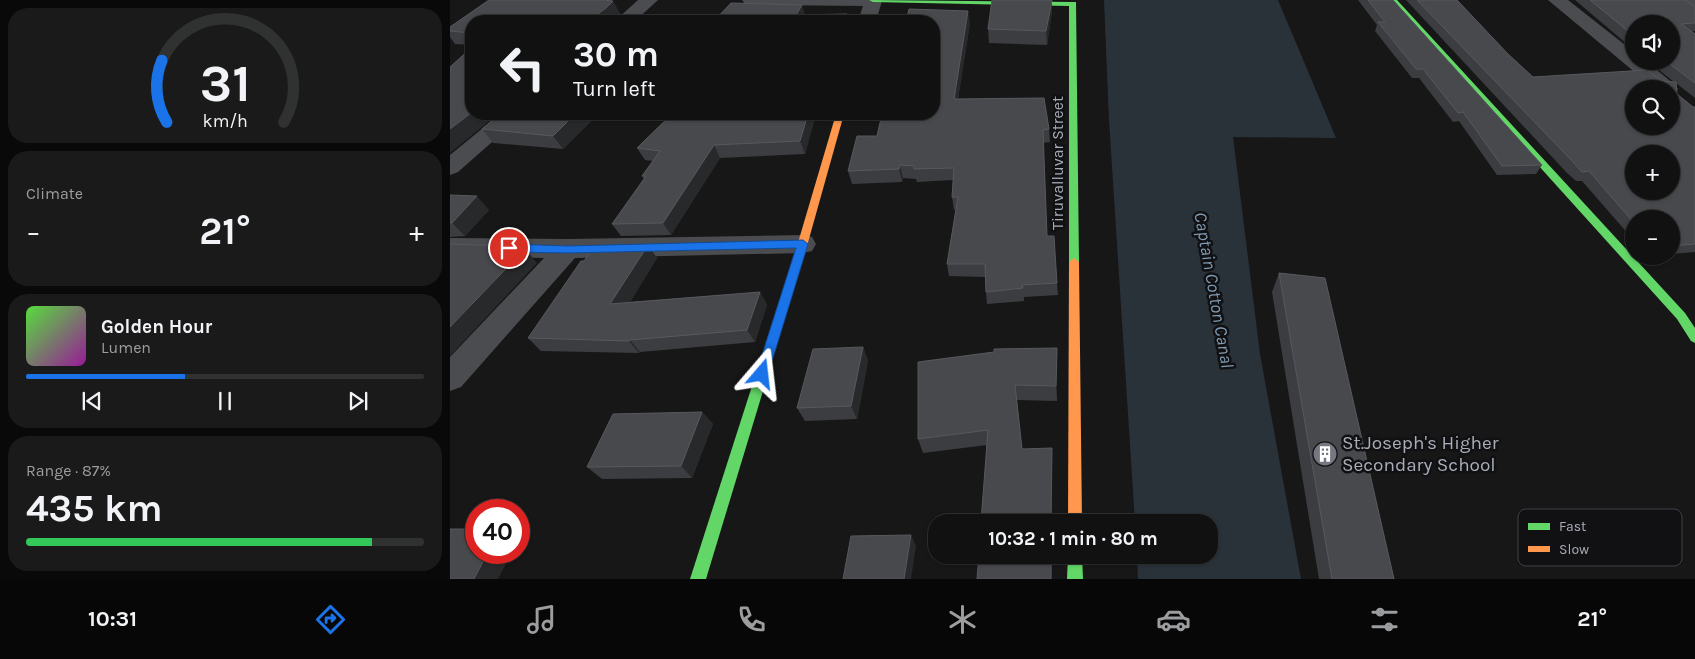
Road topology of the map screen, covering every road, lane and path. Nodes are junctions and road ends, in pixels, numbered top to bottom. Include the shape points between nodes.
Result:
1 (649, 0) edge
2 (751, 0) edge
3 (873, 0) edge
4 (1393, 0) edge
5 (1557, 0) edge
6 (1686, 0) edge
7 (1695, 6) edge
8 (631, 15) edge
9 (869, 15) edge
10 (1657, 80) edge
11 (506, 120) edge
12 (838, 120) edge
13 (450, 166) edge
14 (803, 244) junction
15 (450, 246) edge
16 (568, 250) junction
17 (1695, 338) edge
18 (450, 378) edge
19 (1075, 514) edge
20 (1075, 564) edge
21 (698, 579) edge
22 (1075, 579) edge

1 - 8 street
2 - 3 street
3 - 9 street
3 - 19 street, Tiruvalluvar Street via 1073,4
4 - 17 street via 1681,316
5 - 10 street
6 - 7 street
11 - 13 street
12 - 14 street
14 - 16 street
14 - 21 street
15 - 16 street
16 - 18 street
20 - 22 street

